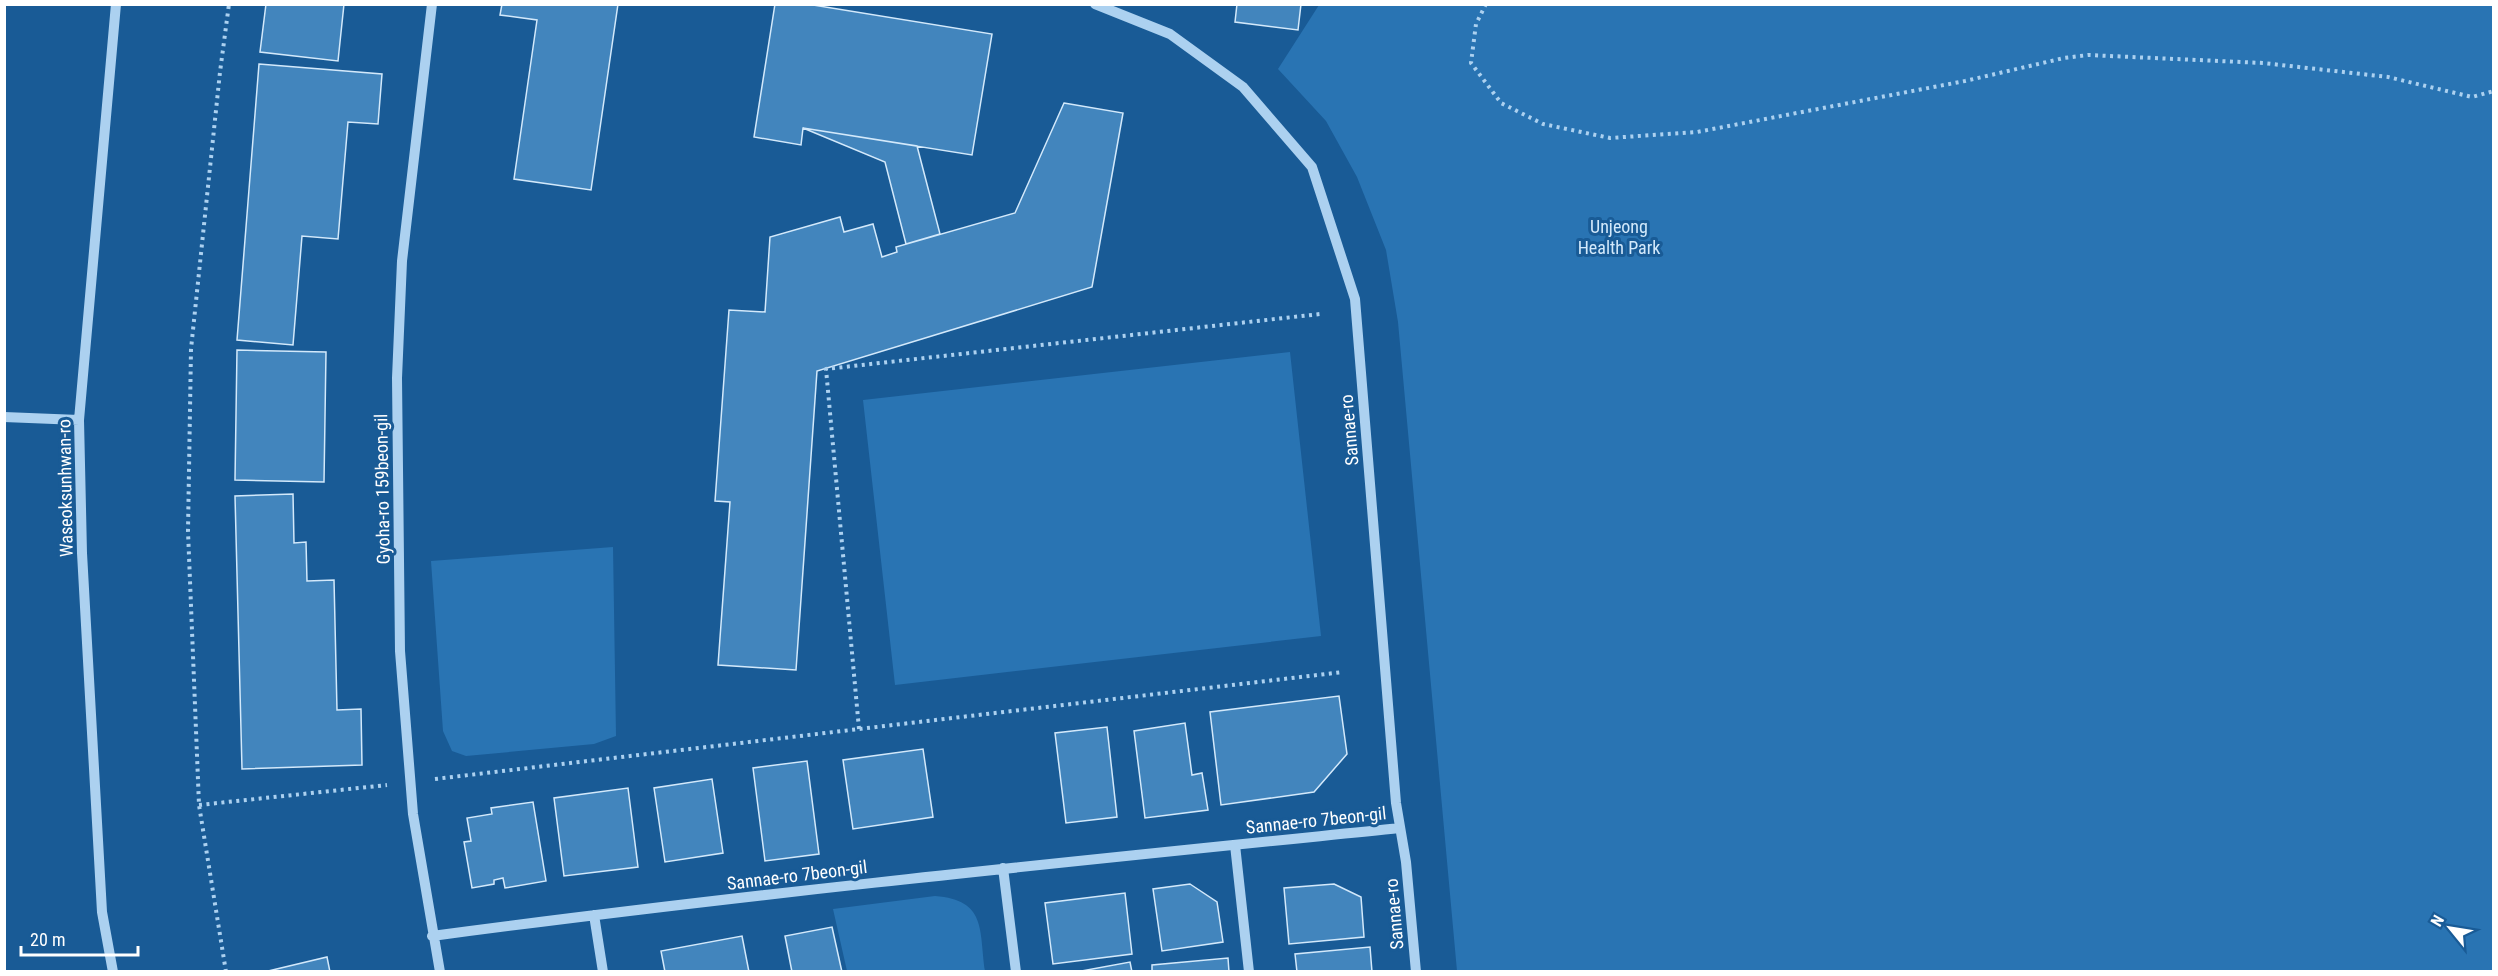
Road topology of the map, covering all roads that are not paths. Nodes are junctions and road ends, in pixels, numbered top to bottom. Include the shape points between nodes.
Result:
1 (116, 4) edge
2 (432, 4) edge
3 (1095, 4) edge
4 (4, 417) edge
5 (79, 420) junction
6 (1401, 828) junction
7 (1235, 845) junction
8 (1003, 868) junction
9 (594, 915) junction
10 (432, 936) junction
11 (113, 972) edge
12 (440, 972) edge
13 (603, 972) edge
14 (1016, 972) edge
15 (1249, 972) edge
16 (1416, 972) edge

1 - 5 street, Waseoksunhwan-ro
2 - 10 street, Gyoha-ro 159beon-gil via 402,261 397,378 400,651 412,814
3 - 6 street, Sannae-ro via 1170,34 1243,87 1312,167 1355,299
4 - 5 street
5 - 11 street, Waseoksunhwan-ro via 82,553 102,912
6 - 7 street, Sannae-ro 7beon-gil
6 - 16 street, Sannae-ro
7 - 8 street, Sannae-ro 7beon-gil
7 - 15 street, Sannae-ro 7beon-gil
8 - 9 street, Sannae-ro 7beon-gil
8 - 14 street
9 - 10 street, Sannae-ro 7beon-gil
9 - 13 street
10 - 12 street, Gyoha-ro 159beon-gil

